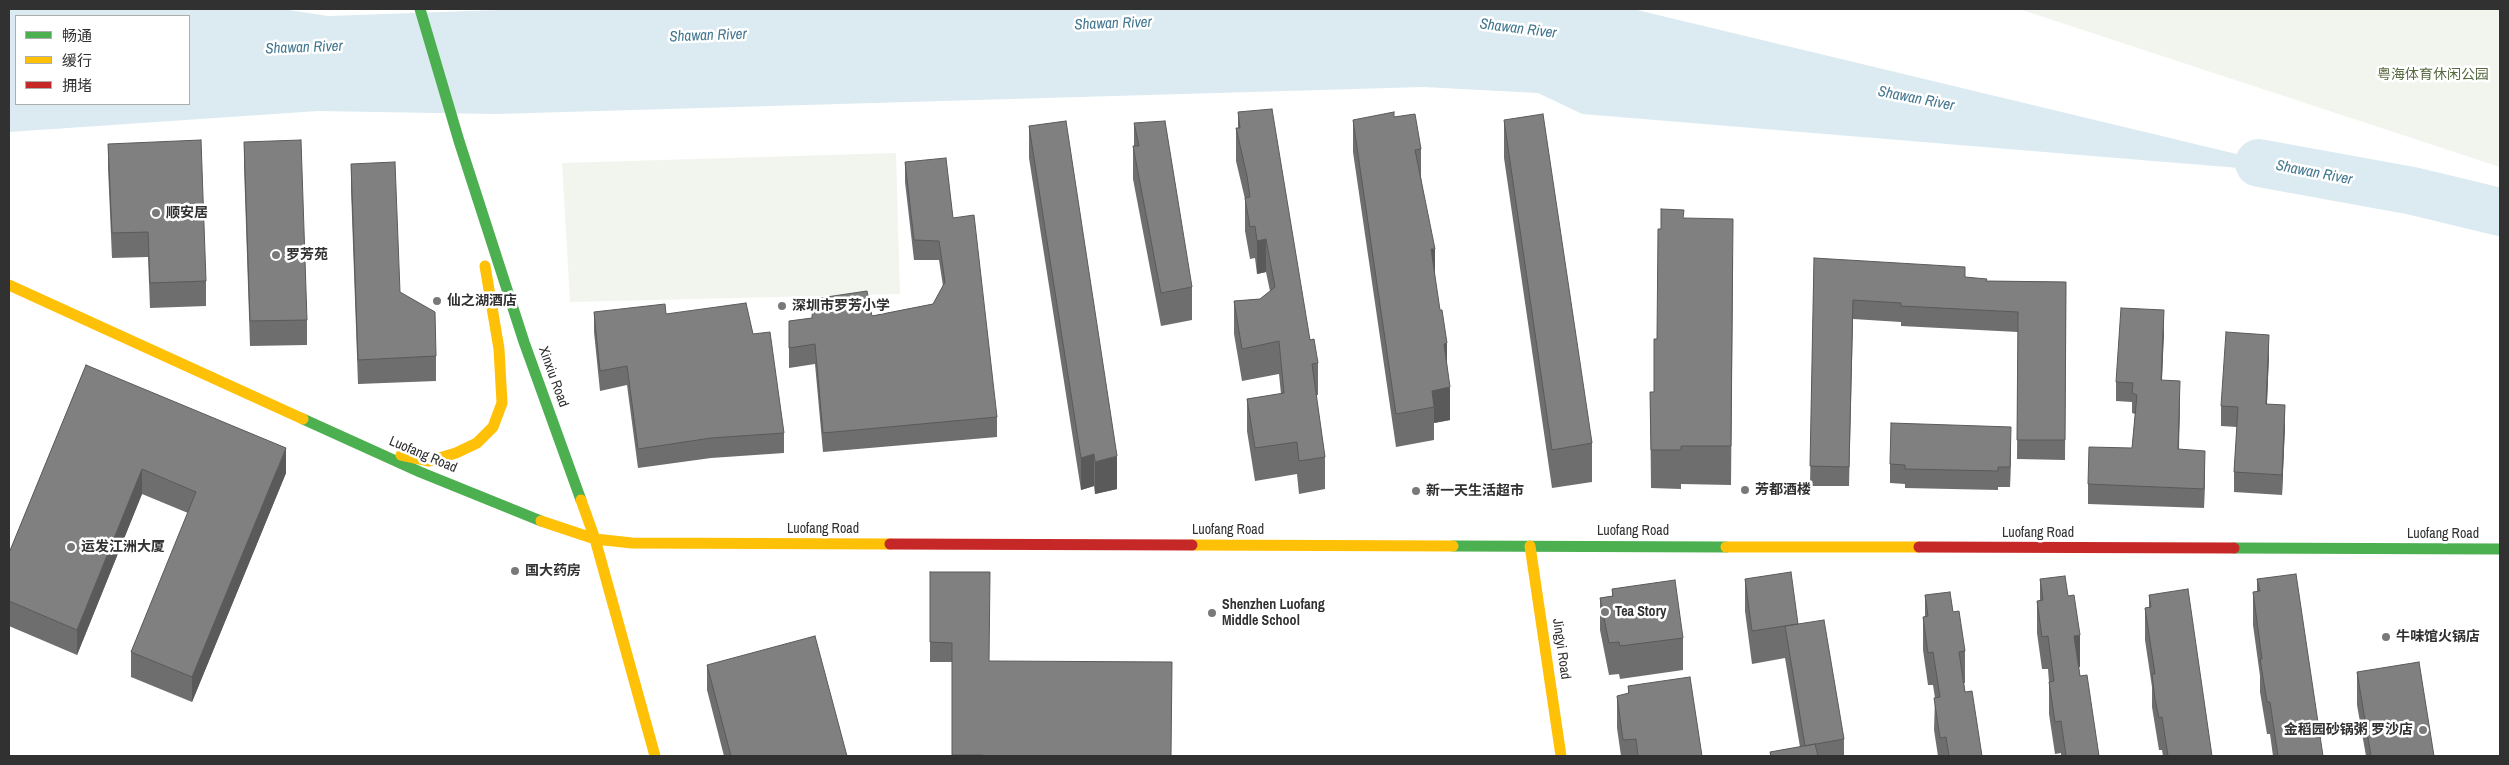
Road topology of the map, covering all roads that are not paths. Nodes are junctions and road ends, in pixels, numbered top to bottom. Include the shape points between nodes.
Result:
1 (420, 9) edge
2 (467, 166) junction
3 (9, 286) edge
4 (372, 450) junction
5 (595, 539) junction
6 (1530, 546) junction
7 (2500, 549) edge
8 (655, 756) edge
9 (1561, 756) edge

1 - 2 main road, Xinxiu Road
2 - 4 main road via 499,349 502,403 493,427 477,443 456,453 429,461
2 - 5 main road, Xinxiu Road via 524,342
3 - 4 main road, Luofang Road
4 - 5 main road, Luofang Road via 544,522
5 - 6 main road, Luofang Road via 678,544
5 - 8 main road, Xinxiu Road
6 - 7 main road, Luofang Road
6 - 9 main road, Jingyi Road

